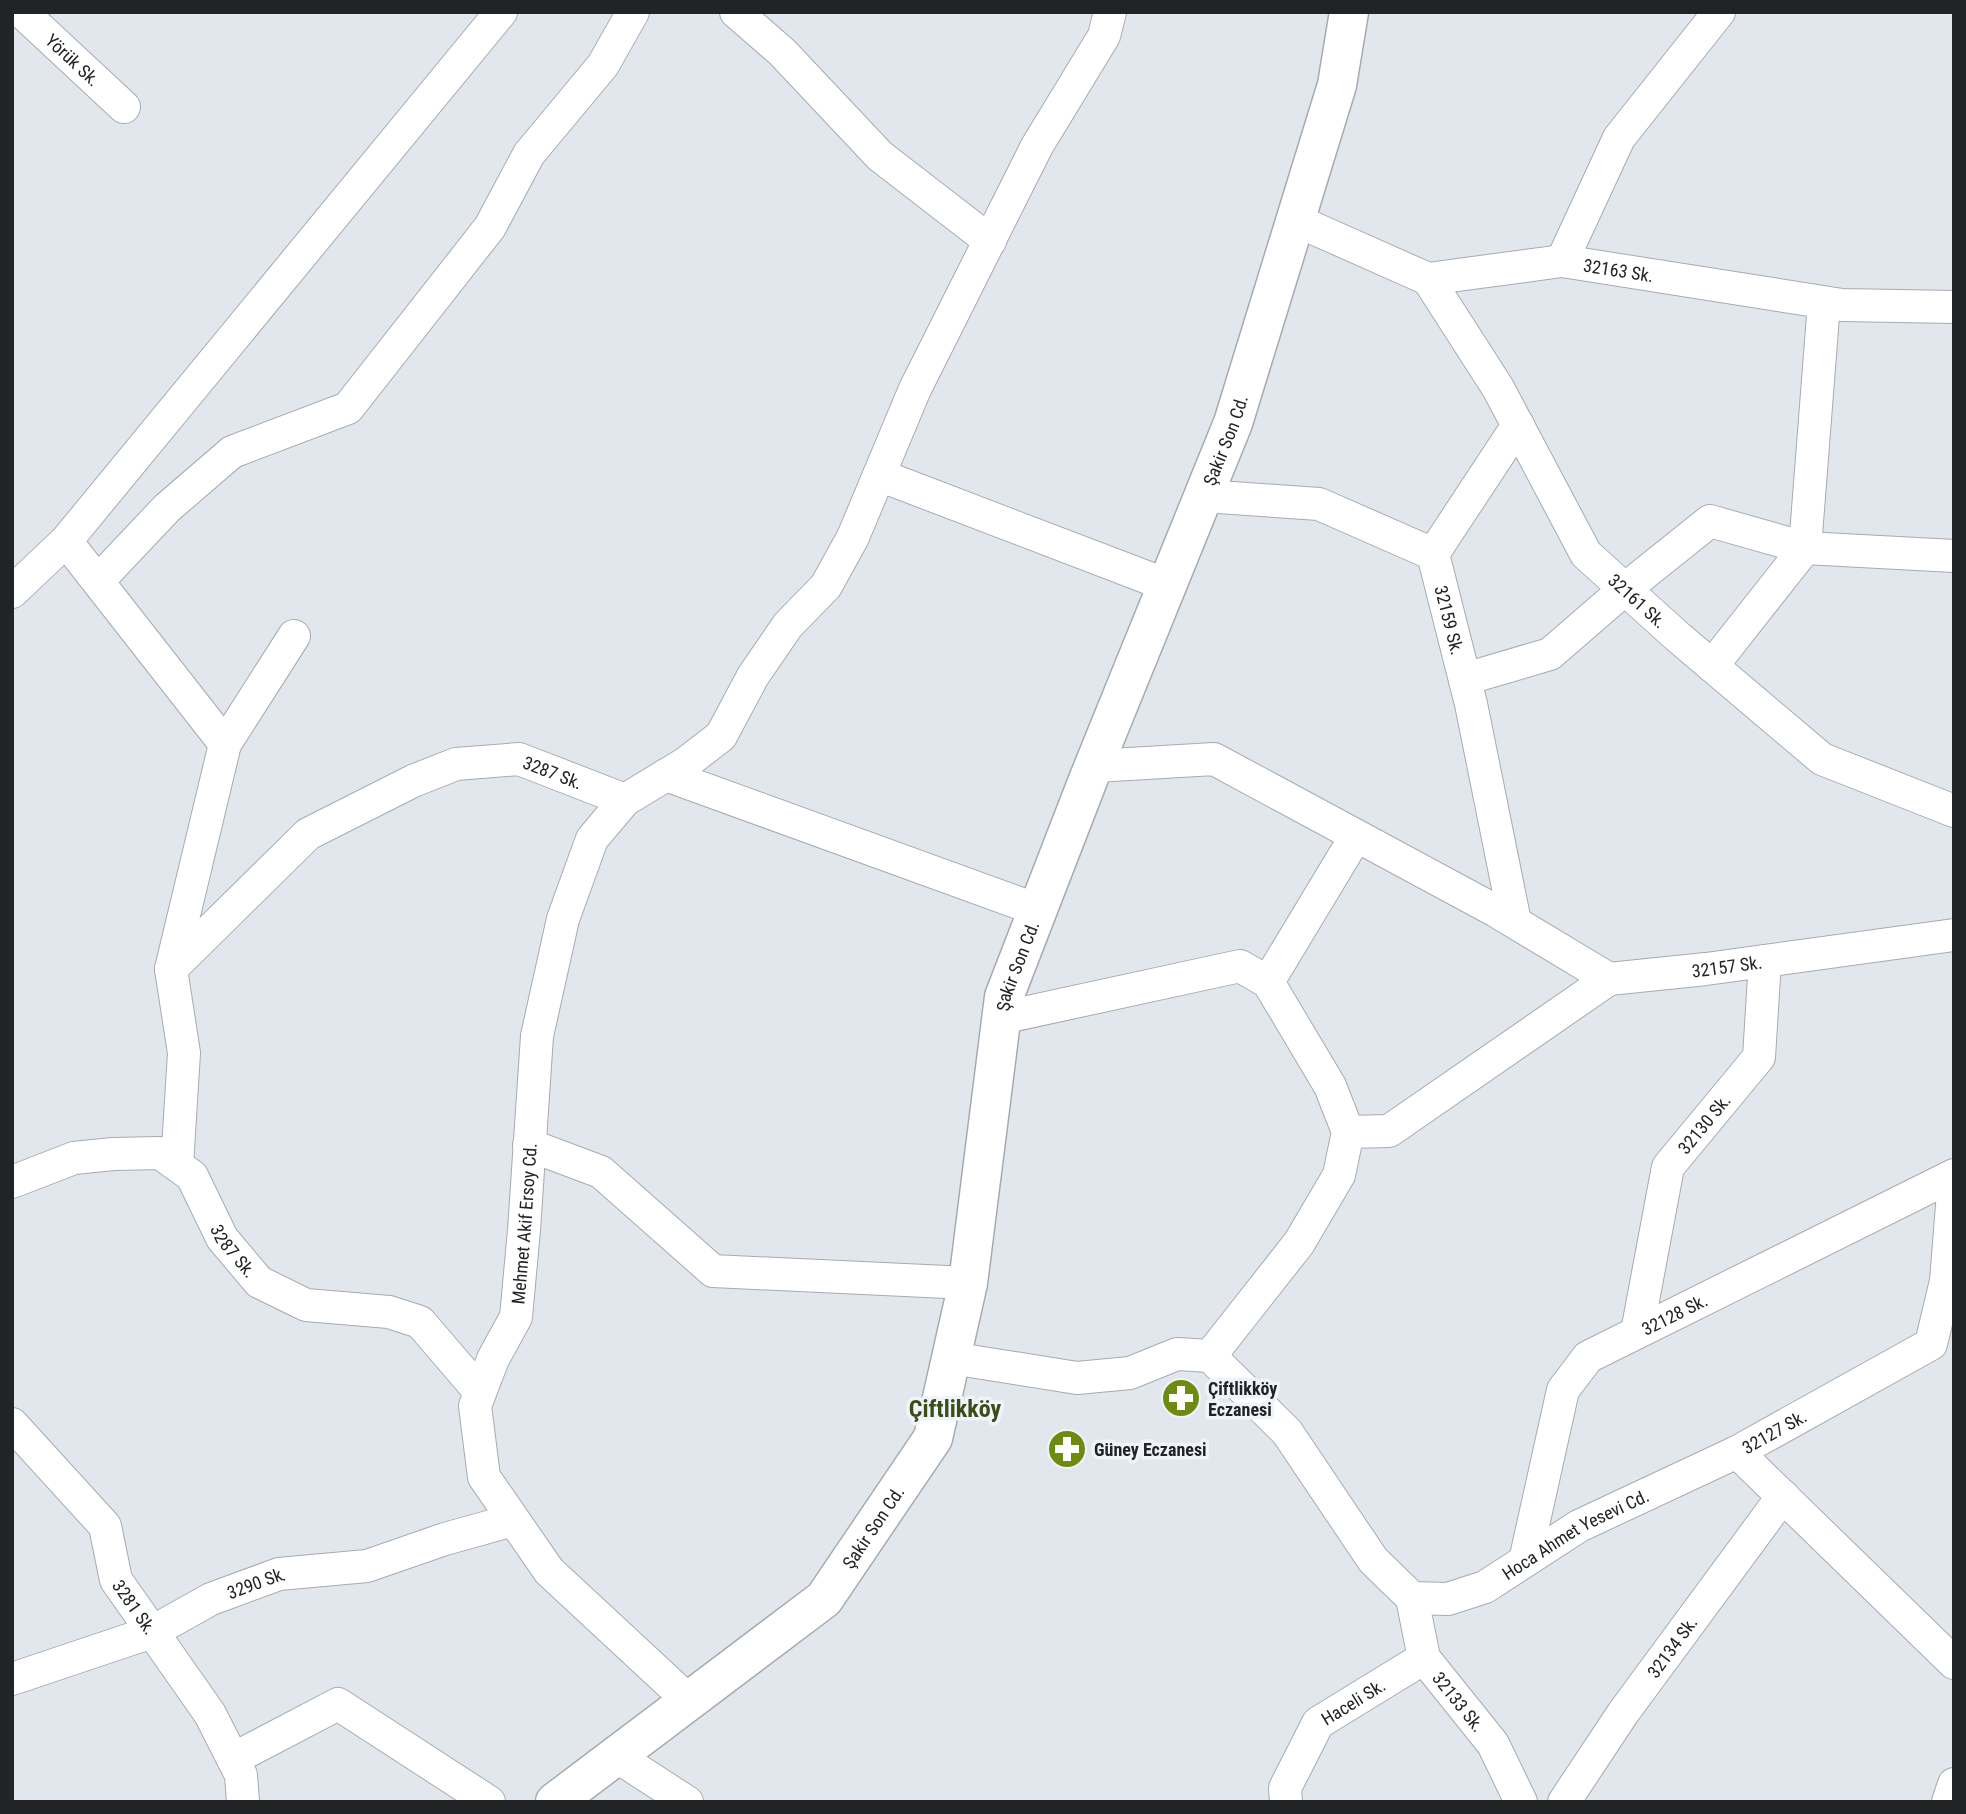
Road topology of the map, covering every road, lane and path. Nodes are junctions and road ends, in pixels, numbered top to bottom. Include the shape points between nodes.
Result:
1 (22, 12) edge
2 (501, 12) edge
3 (633, 12) edge
4 (736, 12) edge
5 (1111, 12) edge
6 (1349, 12) edge
7 (1719, 12) edge
8 (124, 107) dead end
9 (1295, 220) junction
10 (990, 241) junction
11 (1562, 261) junction
12 (1428, 279) junction
13 (1824, 303) junction
14 (1954, 307) edge
15 (1517, 425) junction
16 (879, 475) junction
17 (1204, 496) junction
18 (66, 541) junction
19 (1805, 548) junction
20 (1433, 554) junction
21 (1954, 556) edge
22 (98, 582) junction
23 (1167, 585) junction
24 (1625, 589) junction
25 (12, 592) edge
26 (294, 636) dead end
27 (1712, 666) junction
28 (1465, 679) junction
29 (225, 744) junction
30 (1095, 766) junction
31 (666, 775) junction
32 (625, 800) junction
33 (1954, 811) edge
34 (1356, 836) junction
35 (1038, 910) junction
36 (1515, 922) junction
37 (1954, 935) edge
38 (1765, 961) junction
39 (171, 969) junction
40 (1609, 979) junction
41 (1268, 982) junction
42 (1001, 1018) junction
43 (1348, 1132) junction
44 (529, 1145) junction
45 (177, 1165) junction
46 (1954, 1178) edge
47 (12, 1182) edge
48 (968, 1283) junction
49 (1637, 1332) junction
50 (1210, 1356) junction
51 (951, 1358) junction
52 (481, 1392) junction
53 (12, 1424) edge
54 (1737, 1452) junction
55 (1783, 1496) junction
56 (513, 1520) junction
57 (1525, 1561) junction
58 (1412, 1598) junction
59 (152, 1632) junction
60 (1424, 1658) junction
61 (1954, 1663) edge
62 (12, 1679) edge
63 (689, 1701) junction
64 (616, 1756) junction
65 (233, 1759) junction
66 (1954, 1784) edge
67 (243, 1802) edge
68 (489, 1802) edge
69 (555, 1802) edge
70 (687, 1802) edge
71 (1286, 1802) edge
72 (1521, 1802) edge
73 (1564, 1802) edge
74 (1948, 1802) edge

1 - 8 street, Yörük Sk.
2 - 18 street
3 - 22 street via 603,65 529,154 490,226 348,408 232,452 167,508
4 - 10 street via 782,52 880,156
5 - 10 street, Mehmet Akif Ersoy Cd. via 1104,36 1037,146
6 - 9 street, Şakir Son Cd. via 1337,85
7 - 11 street via 1619,138
9 - 12 street
9 - 17 street, Şakir Son Cd. via 1233,423
10 - 16 street, Mehmet Akif Ersoy Cd. via 915,389
11 - 12 street, 32163 Sk.
11 - 13 street, 32163 Sk.
12 - 15 street, 32161 Sk.
13 - 14 street, 32163 Sk.
13 - 19 street
15 - 20 street
15 - 24 street, 32161 Sk. via 1586,554
16 - 23 street
16 - 31 street, Mehmet Akif Ersoy Cd. via 826,586 788,625 753,676 721,736
17 - 20 street via 1319,504
17 - 23 street, Şakir Son Cd.
18 - 22 street
18 - 25 street
19 - 21 street
19 - 24 street via 1710,521
19 - 27 street
20 - 28 street, 32159 Sk.
22 - 29 street
23 - 30 street, Şakir Son Cd.
24 - 27 street, 32161 Sk.
24 - 28 street via 1550,654
26 - 29 street
27 - 33 street, 32161 Sk. via 1822,759
28 - 36 street, 32159 Sk.
29 - 39 street
30 - 34 street via 1214,759
30 - 35 street, Şakir Son Cd.
31 - 32 street, Mehmet Akif Ersoy Cd.
31 - 35 street
32 - 39 street, 3287 Sk. via 519,759 456,764 308,834
32 - 44 street, Mehmet Akif Ersoy Cd. via 592,839 563,919 537,1036
34 - 36 street
34 - 41 street
35 - 42 street, Şakir Son Cd. via 1004,997
36 - 40 street
37 - 38 street, 32157 Sk.
38 - 40 street, 32157 Sk.
38 - 49 street, 32130 Sk. via 1759,1057 1668,1167
39 - 45 street via 184,1053
40 - 43 street via 1390,1131
41 - 42 street via 1240,966
41 - 43 street via 1330,1086
42 - 48 street, Şakir Son Cd.
43 - 50 street via 1339,1175 1298,1243
44 - 48 street via 601,1172 713,1271
44 - 52 street, Mehmet Akif Ersoy Cd. via 516,1317
45 - 47 street via 160,1153 74,1158
45 - 52 street, 3287 Sk. via 192,1176 222,1238 259,1282 306,1306 389,1312 420,1322
46 - 49 street, 32128 Sk.
46 - 54 street, 32127 Sk. via 1946,1281 1931,1344
48 - 51 street, Şakir Son Cd.
49 - 57 street, 32128 Sk. via 1588,1357 1563,1390
50 - 51 street via 1177,1354 1130,1373 1077,1378
50 - 58 street via 1287,1432 1373,1560
51 - 63 street, Şakir Son Cd. via 933,1438 824,1599
52 - 56 street, Mehmet Akif Ersoy Cd. via 475,1406 484,1477
53 - 59 street, 3281 Sk. via 105,1526 116,1580
54 - 55 street, 32127 Sk.
54 - 57 street, Hoca Ahmet Yesevi Cd. via 1579,1526
55 - 61 street, 32127 Sk.
55 - 73 street, 32134 Sk. via 1623,1713
56 - 59 street, 3290 Sk. via 367,1566 279,1574 211,1599
56 - 63 street, Mehmet Akif Ersoy Cd. via 549,1571
57 - 58 street, Hoca Ahmet Yesevi Cd. via 1485,1587 1448,1599
58 - 60 street, 32133 Sk.
59 - 62 street, 3290 Sk.
59 - 65 street, 3281 Sk. via 210,1714
60 - 71 street, Haceli Sk. via 1318,1723 1285,1788
60 - 72 street, 32133 Sk. via 1493,1744
63 - 64 street, Şakir Son Cd.
64 - 69 street, Şakir Son Cd.
64 - 70 street
65 - 67 street, 3281 Sk. via 241,1775
65 - 68 street via 338,1704
66 - 74 street

